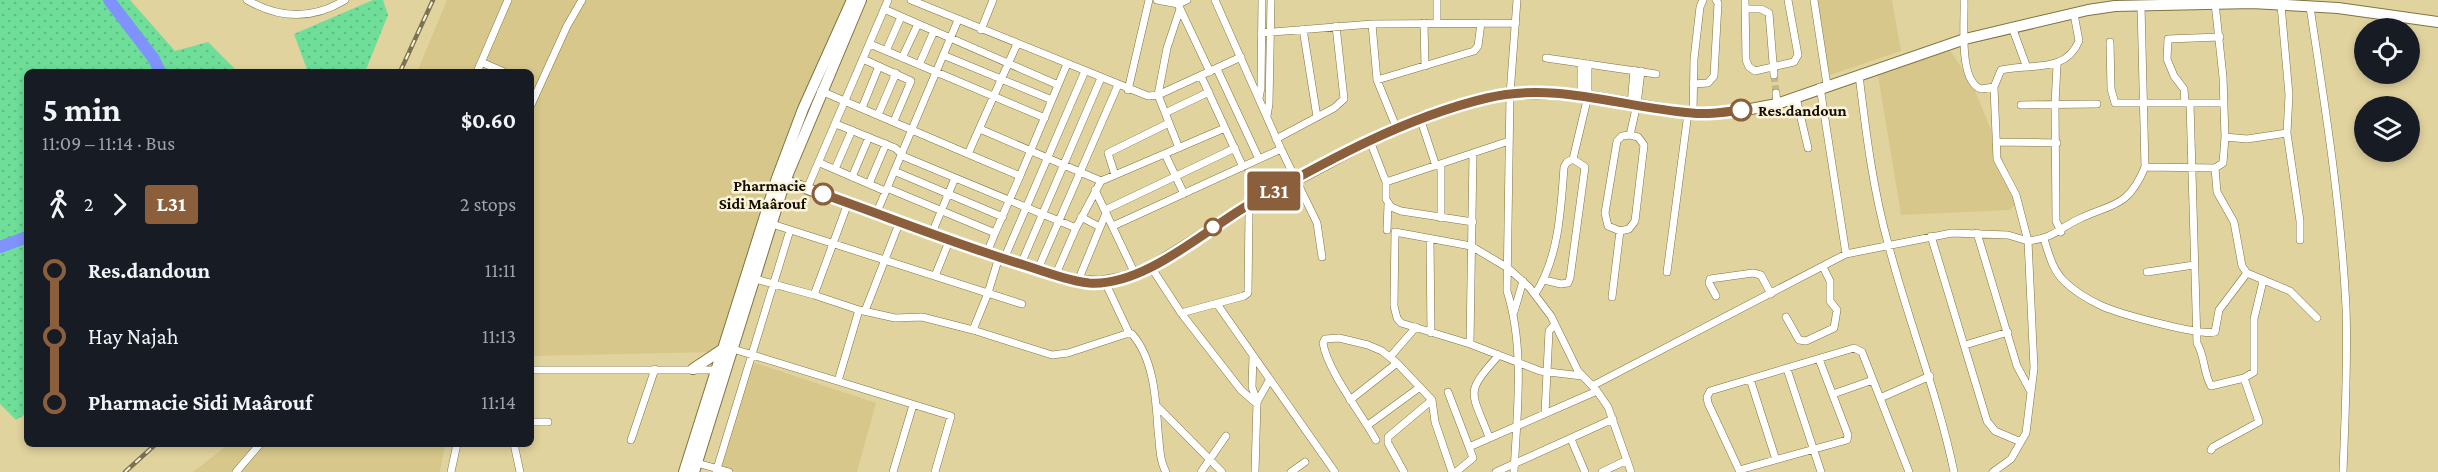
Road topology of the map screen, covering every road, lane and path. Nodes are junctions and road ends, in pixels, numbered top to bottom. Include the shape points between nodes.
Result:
1 (247, 0) edge
2 (345, 0) edge
3 (508, 0) edge
4 (582, 0) edge
5 (852, 0) edge
6 (861, 0) edge
7 (888, 0) edge
8 (911, 0) edge
9 (993, 0) edge
10 (1149, 0) edge
11 (1157, 0) edge
12 (1187, 0) edge
13 (1215, 0) edge
14 (1262, 0) edge
15 (1271, 0) edge
16 (1437, 0) edge
17 (1703, 0) edge
18 (1716, 0) edge
19 (1745, 0) edge
20 (1788, 0) edge
21 (1814, 0) edge
22 (1964, 0) edge
23 (1518, 2) edge
24 (2115, 3) edge
25 (2215, 3) junction
26 (1178, 4) edge
27 (2339, 4) edge
28 (2141, 5) junction
29 (2281, 5) junction
30 (2310, 7) junction
31 (884, 9) junction
32 (1745, 9) junction
33 (2074, 14) junction
34 (901, 17) junction
35 (958, 20) junction
36 (2438, 22) edge
37 (1424, 23) junction
38 (1437, 23) junction
39 (1481, 23) junction
40 (1516, 23) junction
41 (918, 24) junction
42 (1372, 24) junction
43 (1336, 26) junction
44 (2012, 27) junction
45 (981, 30) junction
46 (1303, 30) junction
47 (934, 31) junction
48 (1270, 32) junction
49 (1261, 33) junction
50 (2220, 37) junction
51 (950, 38) junction
52 (1965, 39) junction
53 (2110, 42) dead end
54 (870, 44) junction
55 (1017, 44) junction
56 (886, 51) junction
57 (943, 55) junction
58 (1241, 57) junction
59 (903, 58) junction
60 (1546, 58) dead end
61 (863, 59) junction
62 (481, 62) junction
63 (1009, 64) junction
64 (1067, 64) junction
65 (1584, 64) junction
66 (919, 65) junction
67 (2026, 65) junction
68 (2057, 65) junction
69 (879, 66) junction
70 (1425, 66) junction
71 (478, 69) edge
72 (497, 69) edge
73 (1213, 70) junction
74 (1085, 71) junction
75 (1637, 71) junction
76 (1773, 71) junction
77 (935, 72) junction
78 (896, 73) junction
79 (1656, 74) dead end
80 (1859, 75) junction
81 (1201, 76) junction
82 (1101, 78) junction
83 (1002, 80) junction
84 (1377, 80) junction
85 (1693, 84) junction
86 (1118, 85) junction
87 (535, 86) edge
88 (1058, 86) junction
89 (1823, 86) junction
90 (1994, 87) junction
91 (818, 89) junction
92 (1128, 90) junction
93 (1209, 92) junction
94 (1510, 94) junction
95 (1158, 95) junction
96 (994, 96) junction
97 (1796, 97) junction
98 (1259, 98) junction
99 (1052, 100) junction
100 (1584, 100) junction
101 (845, 101) junction
102 (2188, 103) junction
103 (2224, 103) junction
104 (1634, 104) junction
105 (2097, 104) dead end
106 (2143, 104) junction
107 (2021, 105) dead end
108 (2055, 105) junction
109 (862, 108) junction
110 (1165, 113) junction
111 (1690, 113) junction
112 (878, 115) junction
113 (1267, 116) junction
114 (1317, 117) junction
115 (1045, 118) junction
116 (1420, 118) junction
117 (894, 121) junction
118 (1169, 123) junction
119 (836, 124) junction
120 (1225, 128) junction
121 (912, 129) junction
122 (980, 129) junction
123 (1397, 129) junction
124 (852, 130) junction
125 (2287, 133) junction
126 (1630, 135) junction
127 (869, 137) junction
128 (2225, 137) junction
129 (1276, 139) junction
130 (1370, 141) junction
131 (1509, 141) junction
132 (1996, 142) junction
133 (2056, 143) junction
134 (885, 144) junction
135 (1179, 148) junction
136 (1234, 148) junction
137 (1808, 148) dead end
138 (1281, 149) junction
139 (1031, 151) junction
140 (901, 153) junction
141 (1473, 153) junction
142 (968, 154) junction
143 (1165, 154) junction
144 (1047, 157) junction
145 (1259, 159) junction
146 (1573, 159) junction
147 (819, 163) junction
148 (1064, 165) junction
149 (1439, 165) junction
150 (1243, 167) junction
151 (2145, 167) junction
152 (2193, 168) junction
153 (2215, 168) junction
154 (835, 170) junction
155 (894, 171) junction
156 (1081, 172) junction
157 (1115, 175) junction
158 (1020, 176) junction
159 (1176, 176) junction
160 (852, 177) junction
161 (955, 177) junction
162 (781, 179) junction
163 (1295, 179) junction
164 (1101, 181) junction
165 (1386, 182) junction
166 (868, 184) junction
167 (807, 189) junction
168 (886, 189) junction
169 (1095, 190) junction
170 (948, 194) junction
171 (1184, 194) junction
172 (1009, 201) junction
173 (848, 203) junction
174 (1388, 204) junction
175 (1025, 207) junction
176 (1246, 207) junction
177 (941, 210) junction
178 (1105, 211) junction
179 (877, 212) junction
180 (1042, 214) junction
181 (1003, 217) junction
182 (1081, 217) junction
183 (1441, 218) junction
184 (900, 221) junction
185 (1059, 221) junction
186 (1473, 222) junction
187 (772, 224) junction
188 (1113, 226) junction
189 (1100, 227) junction
190 (1076, 228) junction
191 (790, 230) junction
192 (1379, 230) dead end
193 (1391, 231) junction
194 (1620, 231) junction
195 (2061, 232) junction
196 (932, 233) junction
197 (995, 233) junction
198 (1977, 234) junction
199 (1931, 236) junction
200 (1430, 238) junction
201 (950, 239) junction
202 (2044, 239) junction
203 (2028, 240) junction
204 (2300, 240) dead end
205 (834, 244) junction
206 (1888, 245) junction
207 (1471, 246) junction
208 (987, 253) junction
209 (1846, 254) junction
210 (1322, 257) dead end
211 (1001, 258) junction
212 (886, 261) junction
213 (1021, 264) junction
214 (2194, 266) junction
215 (1151, 267) junction
216 (1822, 267) junction
217 (1508, 268) junction
218 (1038, 269) junction
219 (1667, 272) dead end
220 (2147, 272) dead end
221 (2247, 273) junction
222 (1056, 274) junction
223 (1135, 274) junction
224 (935, 276) junction
225 (755, 279) junction
226 (1523, 280) junction
227 (1544, 280) junction
228 (1078, 281) junction
229 (2263, 281) junction
230 (1105, 282) junction
231 (774, 284) junction
232 (988, 293) junction
233 (1535, 294) junction
234 (1771, 294) junction
235 (814, 295) junction
236 (1716, 296) dead end
237 (1612, 297) dead end
238 (1217, 303) junction
239 (1022, 304) dead end
240 (862, 311) junction
241 (1514, 312) junction
242 (1181, 313) junction
243 (1786, 316) dead end
244 (2317, 318) dead end
245 (1555, 324) junction
246 (1416, 327) junction
247 (973, 330) junction
248 (2008, 332) junction
249 (1129, 333) junction
250 (1431, 333) junction
251 (2198, 333) junction
252 (1470, 344) junction
253 (1965, 345) junction
254 (728, 349) junction
255 (753, 355) junction
256 (1499, 355) junction
257 (1253, 356) junction
258 (1390, 357) junction
259 (1819, 358) junction
260 (1397, 363) junction
261 (1518, 363) junction
262 (655, 369) junction
263 (693, 369) junction
264 (1787, 369) junction
265 (534, 370) edge
266 (722, 370) junction
267 (1547, 372) junction
268 (1582, 376) junction
269 (1930, 376) junction
270 (2244, 378) junction
271 (1270, 379) junction
272 (1750, 379) junction
273 (1873, 380) junction
274 (838, 381) junction
275 (1420, 387) junction
276 (1594, 388) junction
277 (1448, 392) dead end
278 (2031, 392) junction
279 (1833, 394) junction
280 (1880, 398) junction
281 (1350, 400) junction
282 (1432, 400) junction
283 (1257, 403) junction
284 (914, 405) junction
285 (1156, 405) junction
286 (1545, 413) junction
287 (1613, 419) junction
288 (534, 422) edge
289 (548, 422) dead end
290 (1368, 425) junction
291 (1515, 426) junction
292 (1226, 436) dead end
293 (1490, 437) junction
294 (1571, 439) junction
295 (631, 440) dead end
296 (1376, 440) dead end
297 (2021, 442) junction
298 (258, 447) edge
299 (456, 447) edge
300 (515, 447) edge
301 (1469, 447) junction
302 (1814, 450) junction
303 (2211, 450) dead end
304 (1210, 459) junction
305 (1627, 460) junction
306 (1776, 460) junction
307 (1305, 462) dead end
308 (1515, 463) junction
309 (696, 467) edge
310 (716, 470) edge
311 (1739, 471) edge
312 (237, 472) edge
313 (451, 472) edge
314 (520, 472) edge
315 (684, 472) edge
316 (729, 472) edge
317 (893, 472) edge
318 (935, 472) edge
319 (1166, 472) edge
320 (1201, 472) edge
321 (1222, 472) edge
322 (1255, 472) edge
323 (1291, 472) edge
324 (1335, 472) edge
325 (1404, 472) edge
326 (1454, 472) edge
327 (1496, 472) edge
328 (1514, 472) edge
329 (1585, 472) edge
330 (1602, 472) edge
331 (1631, 472) edge
332 (1821, 472) edge
333 (1909, 472) edge
334 (1954, 472) edge
335 (1993, 472) edge
336 (2343, 472) edge

1 - 2 street via 276,14 290,15 327,9
3 - 62 street
4 - 87 street
5 - 91 street
6 - 91 street
7 - 31 street
8 - 35 street
9 - 45 street
10 - 92 street
11 - 26 street
12 - 26 street
13 - 58 street
14 - 49 street
15 - 48 street
16 - 38 street
17 - 85 street
18 - 85 street via 1714,76 1708,83
19 - 32 street
20 - 76 street via 1798,55 1794,62
21 - 89 street
22 - 52 street
23 - 40 street
24 - 28 street
24 - 33 street
25 - 28 street
25 - 29 street
25 - 50 street
26 - 73 street
26 - 95 street
27 - 30 street
27 - 36 street
28 - 106 street
29 - 30 street
29 - 125 street via 2289,95
30 - 336 street via 2341,238 2347,354
31 - 34 street
31 - 54 street
32 - 76 street via 1768,13
32 - 76 street via 1749,67
33 - 44 street
33 - 68 street via 2079,41
34 - 41 street
34 - 56 street
35 - 45 street
35 - 51 street
37 - 38 street
37 - 42 street
37 - 70 street
38 - 39 street
39 - 40 street
39 - 70 street via 1474,51
40 - 94 street
41 - 47 street
41 - 59 street
42 - 43 street
42 - 84 street
43 - 46 street
43 - 114 street via 1344,96 1339,104
44 - 52 street
44 - 67 street
45 - 55 street
46 - 48 street
46 - 114 street
47 - 51 street
47 - 66 street
48 - 49 street
48 - 113 street
49 - 98 street
50 - 102 street via 2168,39 2167,59
50 - 103 street
51 - 57 street
51 - 63 street
52 - 80 street
52 - 90 street via 1969,79 1981,89
53 - 106 street via 2113,101
54 - 56 street
54 - 61 street
55 - 63 street
55 - 64 street
56 - 59 street
57 - 77 street
57 - 83 street
58 - 73 street
58 - 98 street
59 - 66 street
60 - 65 street
61 - 69 street
61 - 101 street
62 - 71 street
62 - 72 street
63 - 83 street
63 - 88 street
64 - 74 street
64 - 88 street
65 - 75 street
65 - 100 street
66 - 77 street
67 - 68 street
67 - 90 street via 2001,70
68 - 108 street
69 - 78 street
69 - 109 street
70 - 84 street
73 - 81 street
73 - 145 street
74 - 82 street
74 - 144 street
75 - 79 street
75 - 104 street
77 - 96 street
77 - 121 street
78 - 112 street
78 - 117 street via 911,82
80 - 89 street
80 - 206 street
81 - 93 street
81 - 95 street
82 - 86 street
82 - 148 street
83 - 96 street
83 - 99 street
84 - 123 street
85 - 111 street
86 - 92 street
86 - 156 street
88 - 99 street
89 - 97 street
89 - 209 street
90 - 132 street
91 - 101 street
91 - 162 street
92 - 95 street
93 - 110 street
93 - 120 street
94 - 100 street
94 - 116 street
94 - 131 street
95 - 110 street
96 - 115 street
96 - 122 street
97 - 111 street via 1776,98 1740,111
97 - 137 street
98 - 113 street
99 - 115 street
100 - 104 street
100 - 146 street
101 - 109 street
101 - 119 street
102 - 103 street
102 - 106 street
102 - 152 street
103 - 128 street
104 - 111 street
104 - 126 street
105 - 108 street
106 - 151 street
107 - 108 street
108 - 133 street
109 - 112 street
110 - 118 street
111 - 219 street
112 - 117 street
113 - 129 street
114 - 129 street
115 - 139 street
116 - 123 street
116 - 149 street
117 - 121 street
118 - 135 street
118 - 157 street via 1108,153
119 - 124 street
119 - 147 street
120 - 135 street
120 - 136 street
121 - 140 street
121 - 142 street
122 - 139 street
122 - 142 street
123 - 130 street
124 - 127 street
124 - 154 street
125 - 128 street via 2247,140
125 - 204 street
126 - 194 street via 1638,137 1644,145 1635,221 1629,229
126 - 194 street via 1617,141 1605,213 1608,226
127 - 134 street
127 - 160 street
128 - 153 street via 2224,158
129 - 138 street
130 - 163 street
130 - 165 street
131 - 141 street
131 - 217 street
132 - 133 street
132 - 203 street via 1997,159 2016,195
133 - 195 street via 2056,221
134 - 140 street
134 - 166 street
135 - 143 street
136 - 150 street
136 - 159 street
138 - 145 street
138 - 163 street
139 - 144 street
139 - 158 street
140 - 155 street
140 - 161 street
141 - 149 street
141 - 186 street
142 - 158 street
143 - 157 street
143 - 159 street
144 - 148 street
144 - 175 street
145 - 150 street
146 - 227 street via 1564,167 1557,229
146 - 227 street via 1585,167 1570,278 1564,284
147 - 154 street
147 - 167 street
148 - 156 street
148 - 180 street
149 - 165 street
149 - 183 street
150 - 171 street
151 - 152 street
151 - 195 street via 2138,183 2119,203 2078,220
152 - 153 street
152 - 214 street
153 - 221 street via 2217,192 2233,218 2240,260
154 - 160 street
155 - 168 street
155 - 170 street
156 - 164 street
156 - 185 street
157 - 164 street
158 - 172 street
159 - 171 street
159 - 178 street
160 - 166 street
161 - 170 street
161 - 172 street
162 - 167 street
162 - 187 street
162 - 254 street
163 - 176 street
163 - 210 street via 1319,229
164 - 169 street
165 - 174 street
166 - 168 street
167 - 173 street
168 - 177 street
168 - 179 street
169 - 178 street
169 - 182 street
170 - 177 street
170 - 181 street
171 - 188 street
172 - 175 street
172 - 181 street
173 - 179 street
173 - 205 street
174 - 183 street via 1394,210
174 - 193 street
175 - 180 street
175 - 211 street
176 - 215 street
176 - 238 street via 1249,290 1244,296
177 - 196 street
177 - 197 street
178 - 188 street
178 - 189 street
179 - 184 street
180 - 185 street
180 - 213 street
181 - 197 street
182 - 189 street
182 - 190 street
183 - 186 street
184 - 196 street
184 - 212 street
185 - 190 street
185 - 218 street
186 - 207 street
187 - 191 street
187 - 225 street
188 - 223 street
189 - 228 street
190 - 222 street
191 - 205 street
191 - 231 street
192 - 193 street
193 - 200 street
193 - 246 street via 1395,312 1401,323
194 - 237 street
195 - 202 street
196 - 201 street
197 - 208 street
198 - 199 street
198 - 203 street
198 - 248 street
199 - 206 street
199 - 253 street
200 - 207 street
200 - 250 street
201 - 208 street
201 - 224 street
202 - 203 street
202 - 251 street via 2052,265 2081,294 2103,307
203 - 278 street via 2034,368
205 - 212 street
205 - 235 street
206 - 209 street
206 - 269 street
207 - 217 street
207 - 252 street
208 - 211 street
209 - 216 street
211 - 213 street
211 - 232 street
212 - 224 street
212 - 240 street
213 - 218 street
214 - 220 street
214 - 251 street
215 - 223 street
215 - 242 street
216 - 234 street
216 - 243 street via 1830,281 1830,301 1837,310 1834,328 1806,341 1798,340
217 - 226 street
217 - 241 street via 1507,291
218 - 222 street
221 - 229 street
221 - 251 street via 2219,310 2215,332
222 - 228 street
223 - 230 street
224 - 232 street
225 - 231 street
225 - 254 street
226 - 233 street
226 - 241 street
227 - 233 street
228 - 230 street
229 - 244 street via 2290,291
229 - 270 street via 2254,319 2254,369 2252,375
230 - 249 street
231 - 235 street
231 - 255 street
232 - 239 street
232 - 247 street
233 - 245 street
234 - 236 street via 1761,275 1753,273 1710,279
234 - 276 street
235 - 240 street
238 - 242 street
238 - 257 street
240 - 247 street via 895,318 922,317
240 - 274 street
241 - 261 street
242 - 283 street via 1241,390
245 - 267 street via 1549,329
245 - 268 street
246 - 250 street
246 - 258 street
247 - 249 street via 1052,355
248 - 253 street
248 - 278 street via 2023,380
249 - 285 street via 1143,351
250 - 252 street
251 - 270 street via 2197,343 2211,386
252 - 256 street
253 - 297 street via 1991,427
254 - 255 street
254 - 263 street
254 - 266 street
255 - 274 street
255 - 310 street
256 - 261 street
256 - 293 street via 1477,379 1473,391
257 - 271 street
257 - 283 street via 1252,387
258 - 260 street
258 - 281 street via 1353,341 1325,339 1323,347
259 - 264 street
259 - 273 street via 1856,348 1862,352
259 - 279 street
260 - 275 street
260 - 281 street
261 - 267 street
261 - 291 street
262 - 263 street
262 - 265 street
262 - 295 street
263 - 266 street
264 - 272 street
264 - 302 street
266 - 309 street
266 - 315 street
267 - 268 street
267 - 286 street
268 - 276 street
269 - 280 street
269 - 334 street
270 - 303 street via 2259,422
271 - 283 street
271 - 324 street
272 - 306 street
272 - 311 street via 1713,390 1707,397
273 - 279 street
273 - 280 street
274 - 284 street
275 - 282 street
275 - 290 street
276 - 286 street
276 - 287 street
277 - 301 street
278 - 297 street
279 - 302 street via 1848,439
280 - 333 street
281 - 290 street
282 - 325 street via 1388,437
282 - 326 street via 1435,422
283 - 322 street
284 - 317 street
284 - 318 street via 952,418
285 - 304 street
285 - 319 street
286 - 291 street
287 - 294 street
287 - 305 street
288 - 289 street
290 - 296 street
291 - 293 street
291 - 308 street
292 - 304 street
293 - 301 street
294 - 308 street
294 - 329 street
297 - 335 street via 2011,459
298 - 312 street
299 - 313 street
300 - 314 street
301 - 326 street via 1473,458
302 - 306 street
302 - 332 street
304 - 320 street
304 - 321 street
305 - 330 street
305 - 331 street
306 - 311 street
307 - 323 street
308 - 327 street
308 - 328 street
309 - 310 street
310 - 316 street

